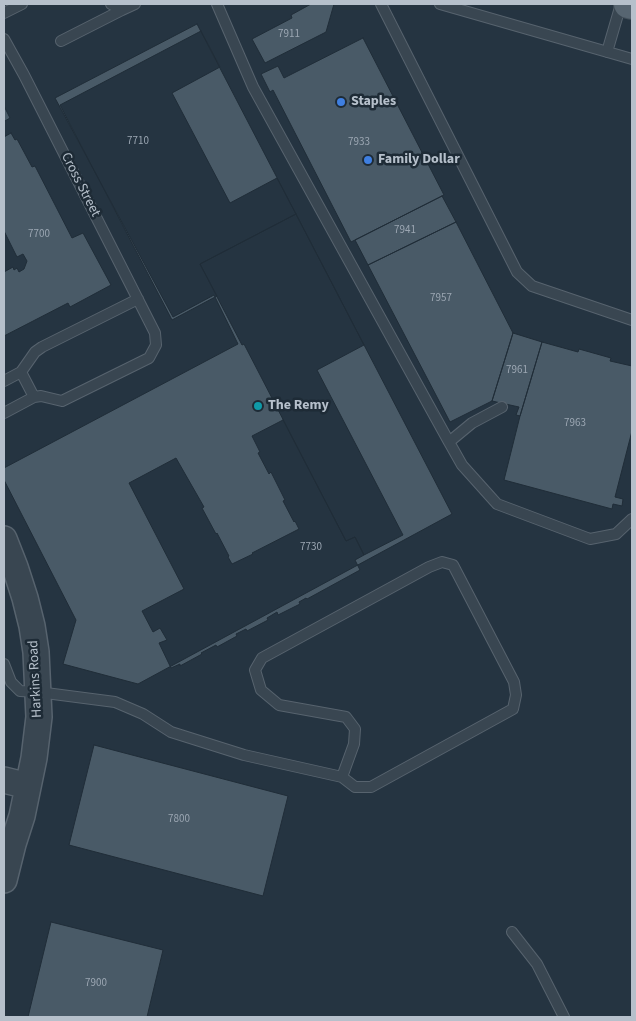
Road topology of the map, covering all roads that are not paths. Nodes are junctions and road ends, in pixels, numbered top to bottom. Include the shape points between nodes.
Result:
1 (22, 4) edge
2 (111, 4) edge
3 (135, 4) edge
4 (217, 4) edge
5 (381, 4) edge
6 (440, 4) edge
7 (621, 4) edge
8 (628, 4) edge
9 (632, 5) edge
10 (122, 10) junction
11 (4, 13) edge
12 (4, 39) edge
13 (61, 41) dead end
14 (607, 52) junction
15 (632, 59) edge
16 (138, 299) junction
17 (632, 320) edge
18 (21, 372) junction
19 (4, 381) edge
20 (34, 397) junction
21 (502, 407) dead end
22 (4, 414) edge
23 (449, 442) junction
24 (632, 518) edge
25 (4, 539) edge
26 (4, 664) edge
27 (38, 692) junction
28 (342, 777) junction
29 (4, 780) edge
30 (28, 786) junction
31 (4, 880) edge
32 (512, 932) dead end
33 (564, 1017) edge

1 - 11 lane
2 - 10 lane
3 - 10 lane
4 - 23 lane via 253,87
5 - 17 lane via 517,272 532,286
6 - 14 lane
7 - 14 lane
8 - 9 main road
10 - 13 lane
12 - 16 lane, Cross Street
14 - 15 lane
16 - 18 lane via 42,347
16 - 20 lane, Cross Street via 155,333 156,345 149,358 62,401
18 - 19 lane
18 - 20 lane
20 - 22 lane
21 - 23 lane via 472,422
23 - 24 lane via 462,465 497,504 590,539 616,534
25 - 27 street, Harkins Road via 32,626
26 - 27 lane via 20,691
27 - 28 lane via 115,702 143,714 171,732 244,755
27 - 30 street, Harkins Road via 39,717
28 - 28 lane via 355,787 371,787 513,709 514,682 453,565 442,562 429,567 262,658 255,670 261,690 279,705 346,717 355,729 354,744
29 - 30 street
30 - 31 street, Harkins Road
32 - 33 lane via 537,964

